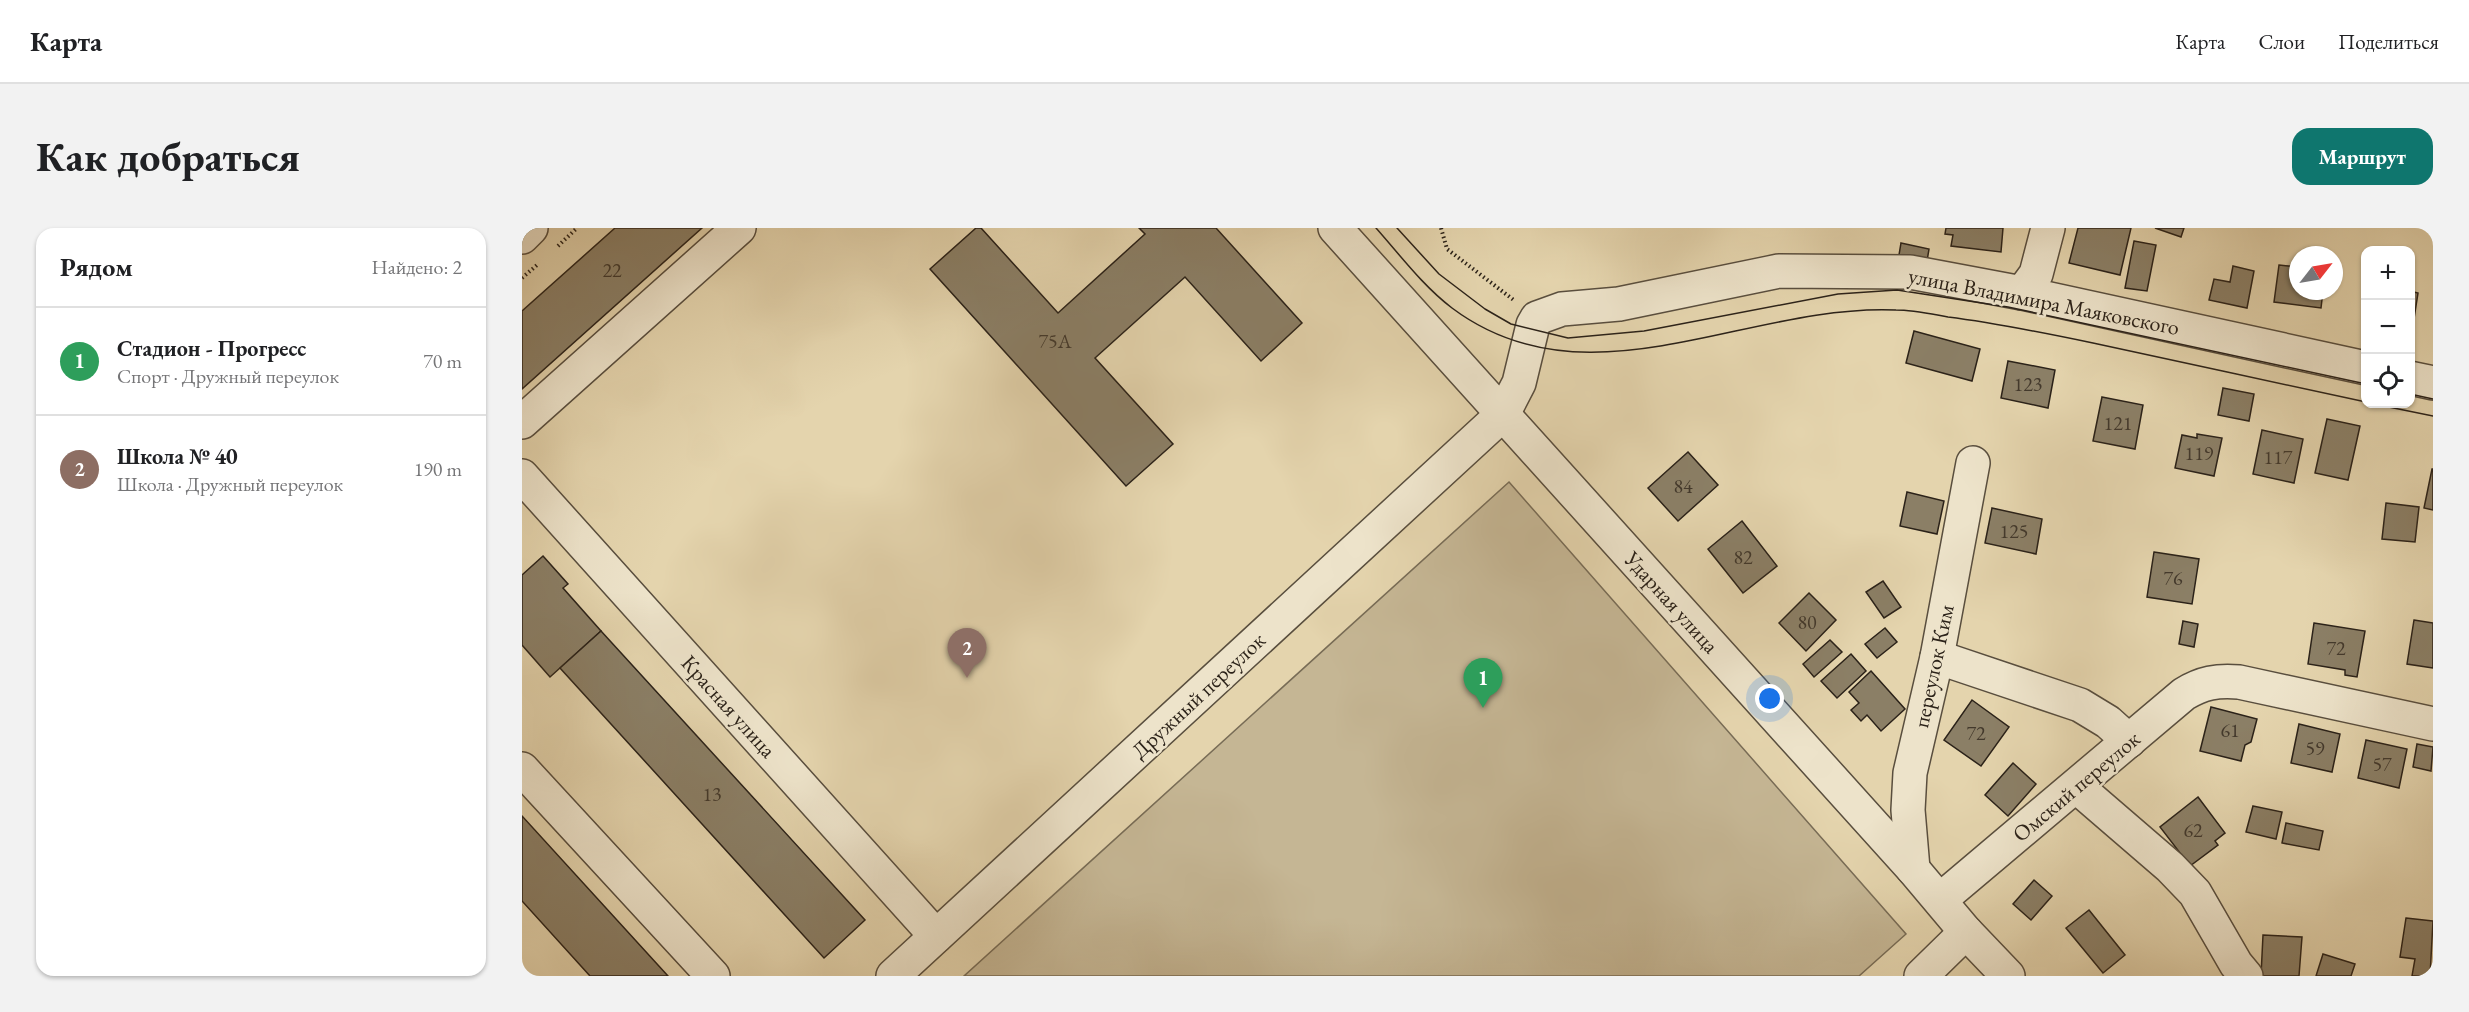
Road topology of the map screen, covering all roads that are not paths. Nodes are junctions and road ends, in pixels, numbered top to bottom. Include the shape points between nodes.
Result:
1 (531, 228) edge
2 (739, 228) edge
3 (1335, 228) edge
4 (2048, 228) edge
5 (522, 237) edge
6 (2022, 293) junction
7 (2361, 367) edge
8 (2415, 379) edge
9 (2433, 382) edge
10 (1503, 414) junction
11 (522, 422) edge
12 (1973, 463) dead end
13 (522, 476) edge
14 (1937, 657) junction
15 (2433, 724) edge
16 (2129, 741) junction
17 (522, 770) edge
18 (2076, 786) junction
19 (1913, 869) junction
20 (1940, 900) junction
21 (1966, 932) junction
22 (936, 936) junction
23 (712, 976) edge
24 (893, 976) edge
25 (1921, 976) edge
26 (2008, 976) edge
27 (2246, 976) edge

1 - 5 street
2 - 11 street
3 - 10 street, Ударная улица
4 - 6 street via 2037,274
6 - 7 street, улица Владимира Маяковского
6 - 10 street, улица Владимира Маяковского via 1910,272 1779,272 1619,304 1562,309 1538,318 1531,330 1519,383
8 - 9 street
10 - 19 street, Ударная улица
10 - 22 street, Дружный переулок
12 - 14 street, переулок Ким
13 - 22 street, Красная улица
14 - 16 street via 2080,705
14 - 19 street, переулок Ким via 1910,773 1908,810
15 - 16 street, Омский переулок via 2239,682 2217,681 2184,694
16 - 18 street, Омский переулок
17 - 23 street
18 - 20 street, Омский переулок
18 - 27 street via 2195,893
19 - 20 street, Ударная улица
20 - 21 street, Ударная улица
21 - 25 street
21 - 26 street, Ударная улица
22 - 24 street, Дружный переулок

